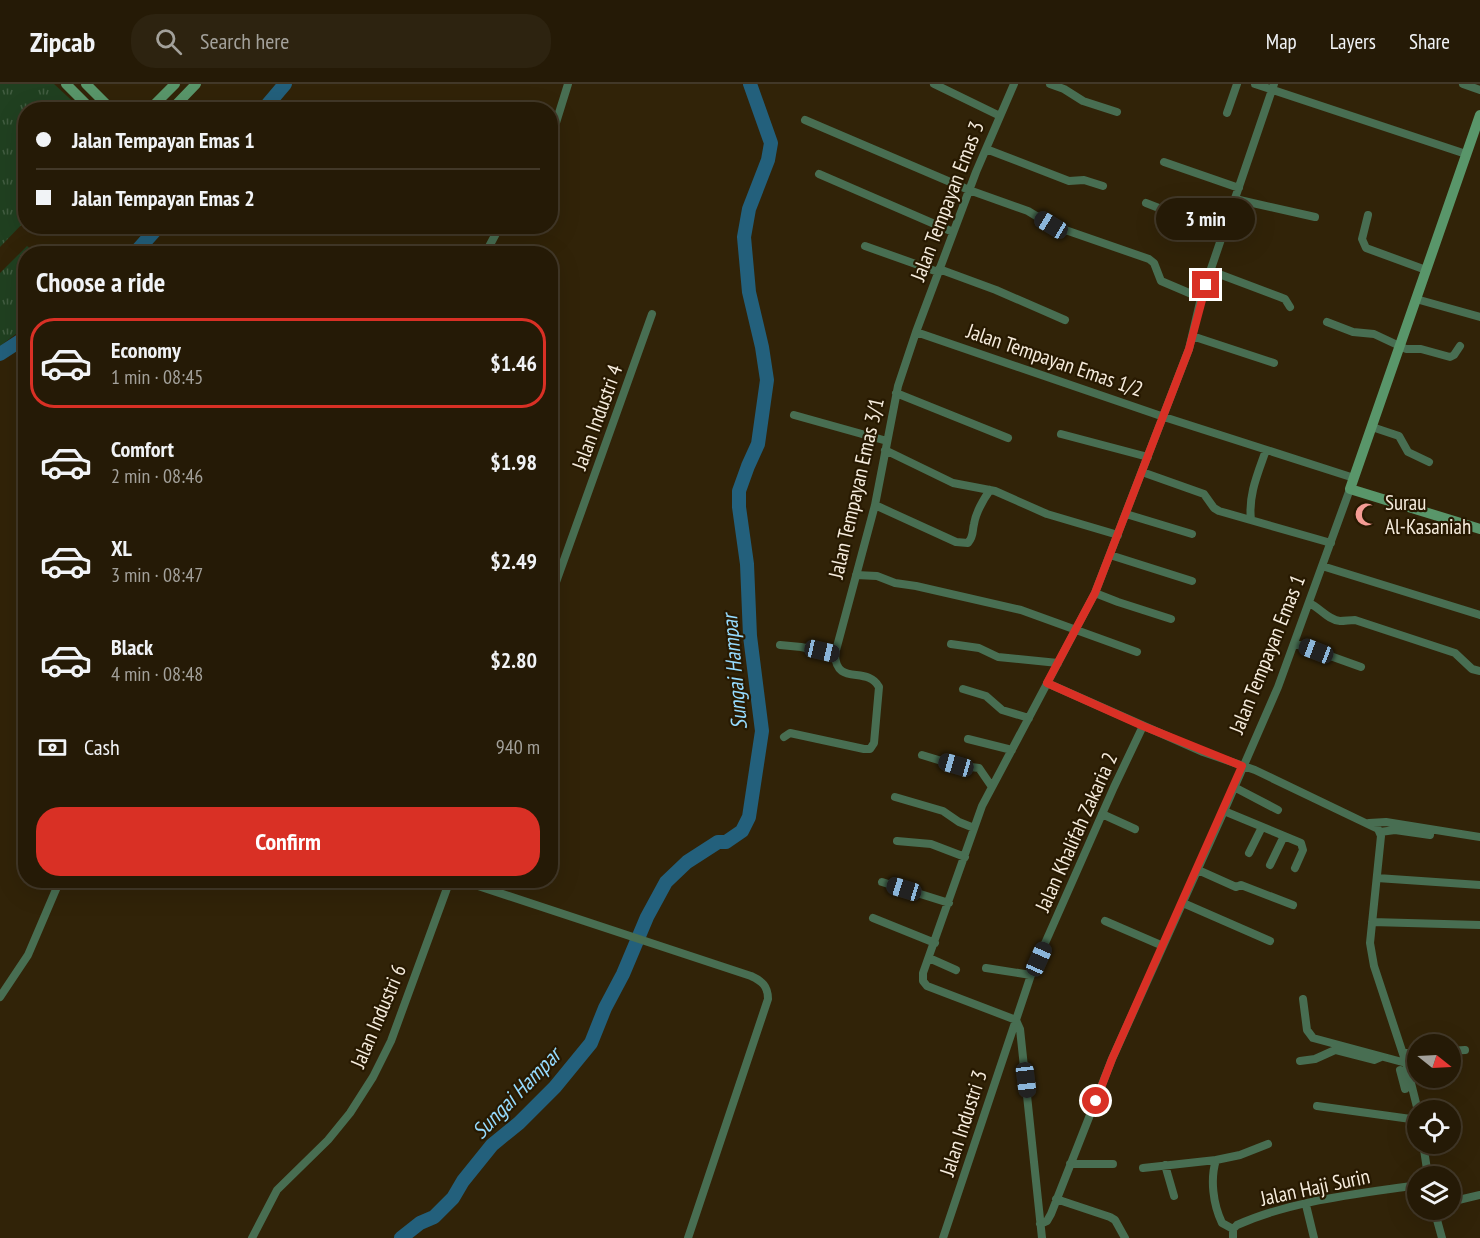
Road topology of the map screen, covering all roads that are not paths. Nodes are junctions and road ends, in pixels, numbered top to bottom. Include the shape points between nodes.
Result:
1 (66, 84) edge
2 (86, 84) edge
3 (175, 84) edge
4 (196, 84) edge
5 (568, 84) edge
6 (934, 84) edge
7 (1014, 84) edge
8 (1050, 84) edge
9 (1237, 84) edge
10 (1255, 84) edge
11 (1463, 84) edge
12 (1273, 87) edge
13 (1480, 90) edge
14 (84, 102) edge
15 (104, 102) edge
16 (157, 102) edge
17 (179, 102) edge
18 (1117, 112) dead end
19 (1227, 113) dead end
20 (1480, 115) edge
21 (558, 116) edge
22 (1000, 116) junction
23 (805, 120) dead end
24 (986, 149) junction
25 (1466, 154) junction
26 (1164, 162) dead end
27 (819, 174) dead end
28 (1103, 186) dead end
29 (1239, 188) junction
30 (969, 190) junction
31 (1235, 199) junction
32 (1146, 203) dead end
33 (1368, 215) dead end
34 (1315, 217) dead end
35 (953, 232) junction
36 (1224, 233) junction
37 (865, 246) dead end
38 (939, 270) junction
39 (1426, 270) junction
40 (1210, 271) junction
41 (1201, 298) junction
42 (1416, 299) junction
43 (1290, 307) dead end
44 (652, 314) dead end
45 (1480, 317) edge
46 (1065, 320) dead end
47 (1327, 322) dead end
48 (916, 332) junction
49 (1192, 336) junction
50 (1460, 346) dead end
51 (1399, 347) junction
52 (1274, 363) dead end
53 (896, 393) junction
54 (794, 415) dead end
55 (1164, 417) junction
56 (1372, 427) junction
57 (1061, 434) dead end
58 (1008, 438) dead end
59 (887, 441) junction
60 (885, 450) junction
61 (1266, 450) junction
62 (1148, 457) junction
63 (1428, 462) dead end
64 (1142, 472) junction
65 (1354, 478) junction
66 (1350, 489) junction
67 (990, 490) junction
68 (875, 505) junction
69 (1126, 514) junction
70 (1251, 520) junction
71 (1480, 529) edge
72 (1192, 534) dead end
73 (1118, 535) junction
74 (1331, 543) junction
75 (1110, 555) junction
76 (1322, 566) junction
77 (856, 575) junction
78 (558, 577) edge
79 (1192, 581) dead end
80 (1095, 593) junction
81 (1309, 603) junction
82 (1480, 615) edge
83 (1171, 619) dead end
84 (1075, 631) junction
85 (1294, 643) junction
86 (951, 644) dead end
87 (780, 645) dead end
88 (1137, 652) dead end
89 (835, 654) junction
90 (1058, 663) junction
91 (1361, 667) dead end
92 (1480, 671) edge
93 (1047, 683) junction
94 (963, 689) dead end
95 (1029, 718) junction
96 (1143, 726) junction
97 (784, 736) dead end
98 (968, 739) dead end
99 (1012, 750) junction
100 (922, 755) dead end
101 (1242, 766) junction
102 (992, 787) junction
103 (1234, 788) junction
104 (895, 797) dead end
105 (1278, 810) dead end
106 (1224, 811) junction
107 (1102, 814) junction
108 (1368, 823) junction
109 (1262, 827) junction
110 (974, 828) junction
111 (1135, 829) dead end
112 (1380, 832) junction
113 (1430, 835) dead end
114 (1284, 836) junction
115 (1480, 837) edge
116 (897, 841) dead end
117 (1250, 853) dead end
118 (965, 857) junction
119 (1270, 865) dead end
120 (1295, 868) dead end
121 (1198, 870) junction
122 (1377, 878) junction
123 (882, 882) dead end
124 (1480, 885) edge
125 (57, 888) edge
126 (447, 888) edge
127 (484, 888) edge
128 (949, 903) junction
129 (1183, 903) junction
130 (1293, 905) dead end
131 (873, 918) dead end
132 (1106, 921) dead end
133 (1372, 922) junction
134 (1480, 925) edge
135 (1270, 941) dead end
136 (934, 943) junction
137 (1163, 946) junction
138 (929, 958) junction
139 (986, 969) dead end
140 (956, 970) dead end
141 (1031, 975) junction
142 (0, 997) edge
143 (1303, 999) dead end
144 (1016, 1020) junction
145 (1461, 1050) edge
146 (1465, 1050) dead end
147 (1403, 1053) junction
148 (1407, 1053) edge
149 (1381, 1056) junction
150 (1300, 1061) dead end
151 (1406, 1063) junction
152 (1400, 1070) dead end
153 (1407, 1079) junction
154 (1405, 1089) dead end
155 (1317, 1106) dead end
156 (1407, 1118) edge
157 (1268, 1144) dead end
158 (1216, 1160) junction
159 (1070, 1164) junction
160 (1113, 1164) dead end
161 (1165, 1165) junction
162 (1143, 1168) dead end
163 (1407, 1187) edge
164 (1480, 1195) edge
165 (1174, 1196) dead end
166 (1461, 1199) edge
167 (1056, 1200) junction
168 (1306, 1205) junction
169 (1437, 1220) edge
170 (1040, 1224) junction
171 (1233, 1229) junction
172 (252, 1238) edge
173 (688, 1238) edge
174 (944, 1238) edge
175 (1042, 1238) edge
176 (1125, 1238) edge
177 (1233, 1238) edge
178 (1314, 1238) edge
179 (1442, 1238) edge

1 - 14 street
2 - 15 street
3 - 16 street
4 - 17 street
5 - 21 street
6 - 22 street
7 - 22 street, Jalan Tempayan Emas 3
8 - 18 street
9 - 19 street
10 - 12 street
11 - 13 street
12 - 25 street
12 - 29 street
20 - 25 street, Jalan Tempayan Emas 1
22 - 24 street, Jalan Tempayan Emas 3
23 - 30 street
24 - 28 street via 1069,182 1084,180
24 - 30 street, Jalan Tempayan Emas 3
25 - 39 street, Jalan Tempayan Emas 1
26 - 29 street
27 - 35 street
29 - 31 street
30 - 35 street, Jalan Tempayan Emas 3
30 - 41 street via 1028,211 1051,225 1149,259 1161,281
31 - 34 street
31 - 36 street
32 - 36 street
33 - 39 street via 1362,239 1366,249
35 - 38 street, Jalan Tempayan Emas 3
36 - 40 street
37 - 38 street
38 - 46 street
38 - 48 street, Jalan Tempayan Emas 3
39 - 42 street, Jalan Tempayan Emas 1
40 - 41 street
40 - 43 street via 1285,299
41 - 49 street
42 - 45 street
42 - 51 street, Jalan Tempayan Emas 1
44 - 78 street, Jalan Industri 4
47 - 51 street via 1353,332 1374,334
48 - 53 street, Jalan Tempayan Emas 3/1
48 - 55 street, Jalan Tempayan Emas 1/2
49 - 52 street
49 - 55 street
50 - 51 street via 1450,357
51 - 56 street, Jalan Tempayan Emas 1
53 - 58 street
53 - 59 street, Jalan Tempayan Emas 3/1
54 - 59 street
55 - 61 street, Jalan Tempayan Emas 1/2
55 - 62 street
56 - 63 street via 1399,436 1408,452
56 - 65 street, Jalan Tempayan Emas 1
57 - 62 street
59 - 60 street, Jalan Tempayan Emas 3/1
60 - 67 street via 953,483
60 - 68 street, Jalan Tempayan Emas 3/1
61 - 65 street, Jalan Tempayan Emas 1/2
61 - 70 street via 1251,495
62 - 64 street
64 - 69 street
64 - 70 street via 1204,494 1216,510
65 - 66 street, Jalan Tempayan Emas 1
66 - 71 street
66 - 74 street, Jalan Tempayan Emas 1
67 - 68 street via 968,543 956,542
67 - 73 street via 1047,514
68 - 77 street, Jalan Tempayan Emas 3/1
69 - 72 street
69 - 73 street
70 - 74 street
73 - 75 street
74 - 76 street, Jalan Tempayan Emas 1
75 - 79 street
75 - 80 street
76 - 81 street, Jalan Tempayan Emas 1
76 - 82 street
77 - 84 street via 877,576 1021,610
77 - 89 street, Jalan Tempayan Emas 3/1
80 - 83 street
80 - 84 street
81 - 85 street, Jalan Tempayan Emas 1
81 - 92 street via 1332,619 1355,620 1455,653 1472,669
84 - 88 street
84 - 90 street
85 - 91 street
85 - 101 street, Jalan Tempayan Emas 1
86 - 90 street via 979,648 998,657
87 - 89 street
89 - 97 street via 840,671 870,678 879,687 873,746 864,749 790,733
90 - 93 street
93 - 95 street
93 - 96 street
94 - 95 street via 986,696 1002,710
95 - 99 street
96 - 101 street
96 - 107 street, Jalan Khalifah Zakaria 2
98 - 99 street
99 - 102 street
100 - 102 street via 979,768
101 - 103 street, Jalan Tempayan Emas 1
101 - 108 street
102 - 110 street
103 - 105 street
103 - 106 street, Jalan Tempayan Emas 1
104 - 110 street via 943,811
106 - 109 street
106 - 121 street, Jalan Tempayan Emas 1
107 - 111 street
107 - 141 street, Jalan Khalifah Zakaria 2
108 - 112 street
108 - 115 street via 1386,822
109 - 114 street
109 - 117 street
110 - 118 street
112 - 113 street
112 - 122 street
114 - 119 street
114 - 120 street via 1304,847
116 - 118 street via 931,844
118 - 128 street
121 - 129 street, Jalan Tempayan Emas 1
121 - 130 street
122 - 124 street
122 - 133 street
123 - 128 street
125 - 142 street via 28,955
126 - 172 street, Jalan Industri 6 via 391,1041 373,1077 328,1140 285,1180
127 - 173 street via 759,980 768,992
128 - 136 street
129 - 135 street
129 - 137 street, Jalan Tempayan Emas 1
131 - 136 street
132 - 137 street
133 - 134 street
133 - 147 street via 1374,966
136 - 138 street
137 - 159 street, Jalan Tempayan Emas 1
138 - 140 street
138 - 144 street via 923,977 927,986
139 - 141 street
141 - 144 street, Jalan Khalifah Zakaria 2
143 - 149 street via 1309,1035
144 - 170 street via 1029,1101
144 - 174 street, Jalan Industri 3
145 - 146 street
147 - 148 street
147 - 151 street
149 - 150 street via 1374,1060 1335,1050
149 - 151 street
151 - 153 street
152 - 153 street
153 - 154 street
155 - 156 street
157 - 158 street
158 - 161 street
158 - 171 street via 1216,1204 1222,1223
159 - 160 street
159 - 167 street, Jalan Tempayan Emas 1
161 - 162 street
161 - 165 street
163 - 168 street, Jalan Haji Surin
164 - 166 street
167 - 170 street, Jalan Tempayan Emas 1 via 1048,1219
167 - 176 street via 1110,1217
168 - 171 street, Jalan Haji Surin via 1244,1222
168 - 178 street
169 - 179 street
170 - 175 street
171 - 177 street

